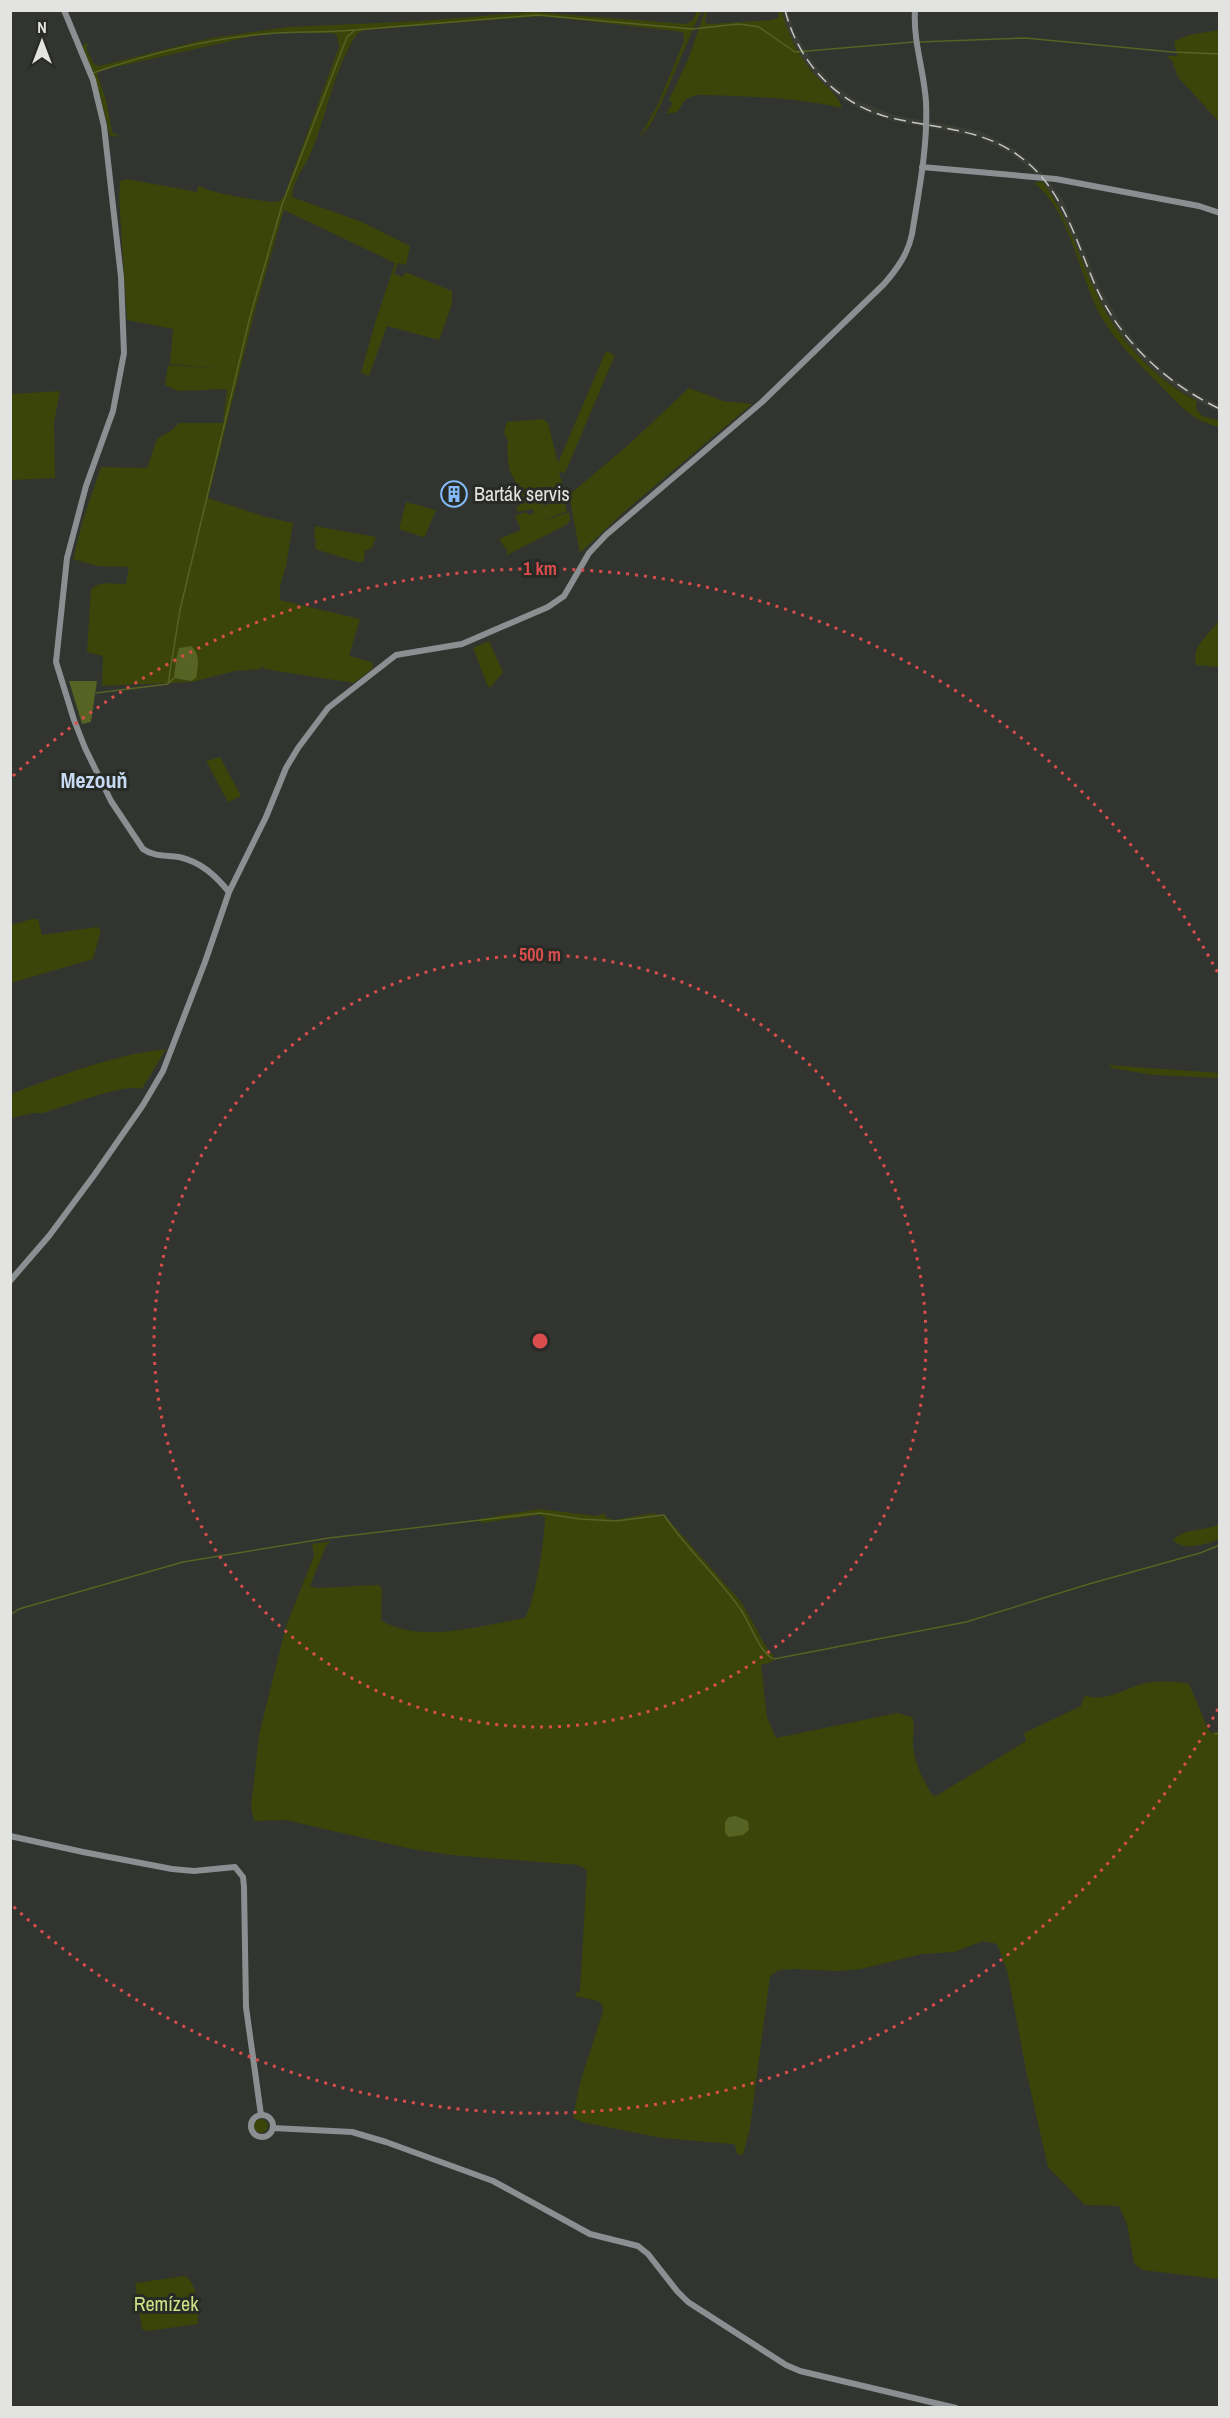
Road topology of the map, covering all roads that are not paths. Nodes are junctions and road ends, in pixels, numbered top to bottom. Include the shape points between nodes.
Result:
1 (64, 10) edge
2 (915, 10) edge
3 (922, 167) junction
4 (1220, 213) edge
5 (229, 892) junction
6 (10, 1281) edge
7 (10, 1836) edge
8 (261, 2115) junction
9 (273, 2128) junction
10 (956, 2408) edge

1 - 5 street via 93,80 104,126 121,277 124,353 113,411 86,486 67,558 56,662 85,748 111,801 142,849 197,864 210,871
2 - 3 street via 915,43 926,98
3 - 4 street via 1056,179
3 - 5 street via 910,246 891,276 762,402 606,535 589,553 564,596 548,607 462,644 396,655 328,708 286,768
5 - 6 street via 163,1071 95,1174
7 - 8 street via 172,1869 235,1867 240,1871 244,1887 246,2007
8 - 9 street via 270,2119
8 - 9 street via 252,2122 254,2134 267,2136
9 - 10 street via 352,2132 493,2181 590,2234 638,2246 688,2302 786,2364 801,2371

